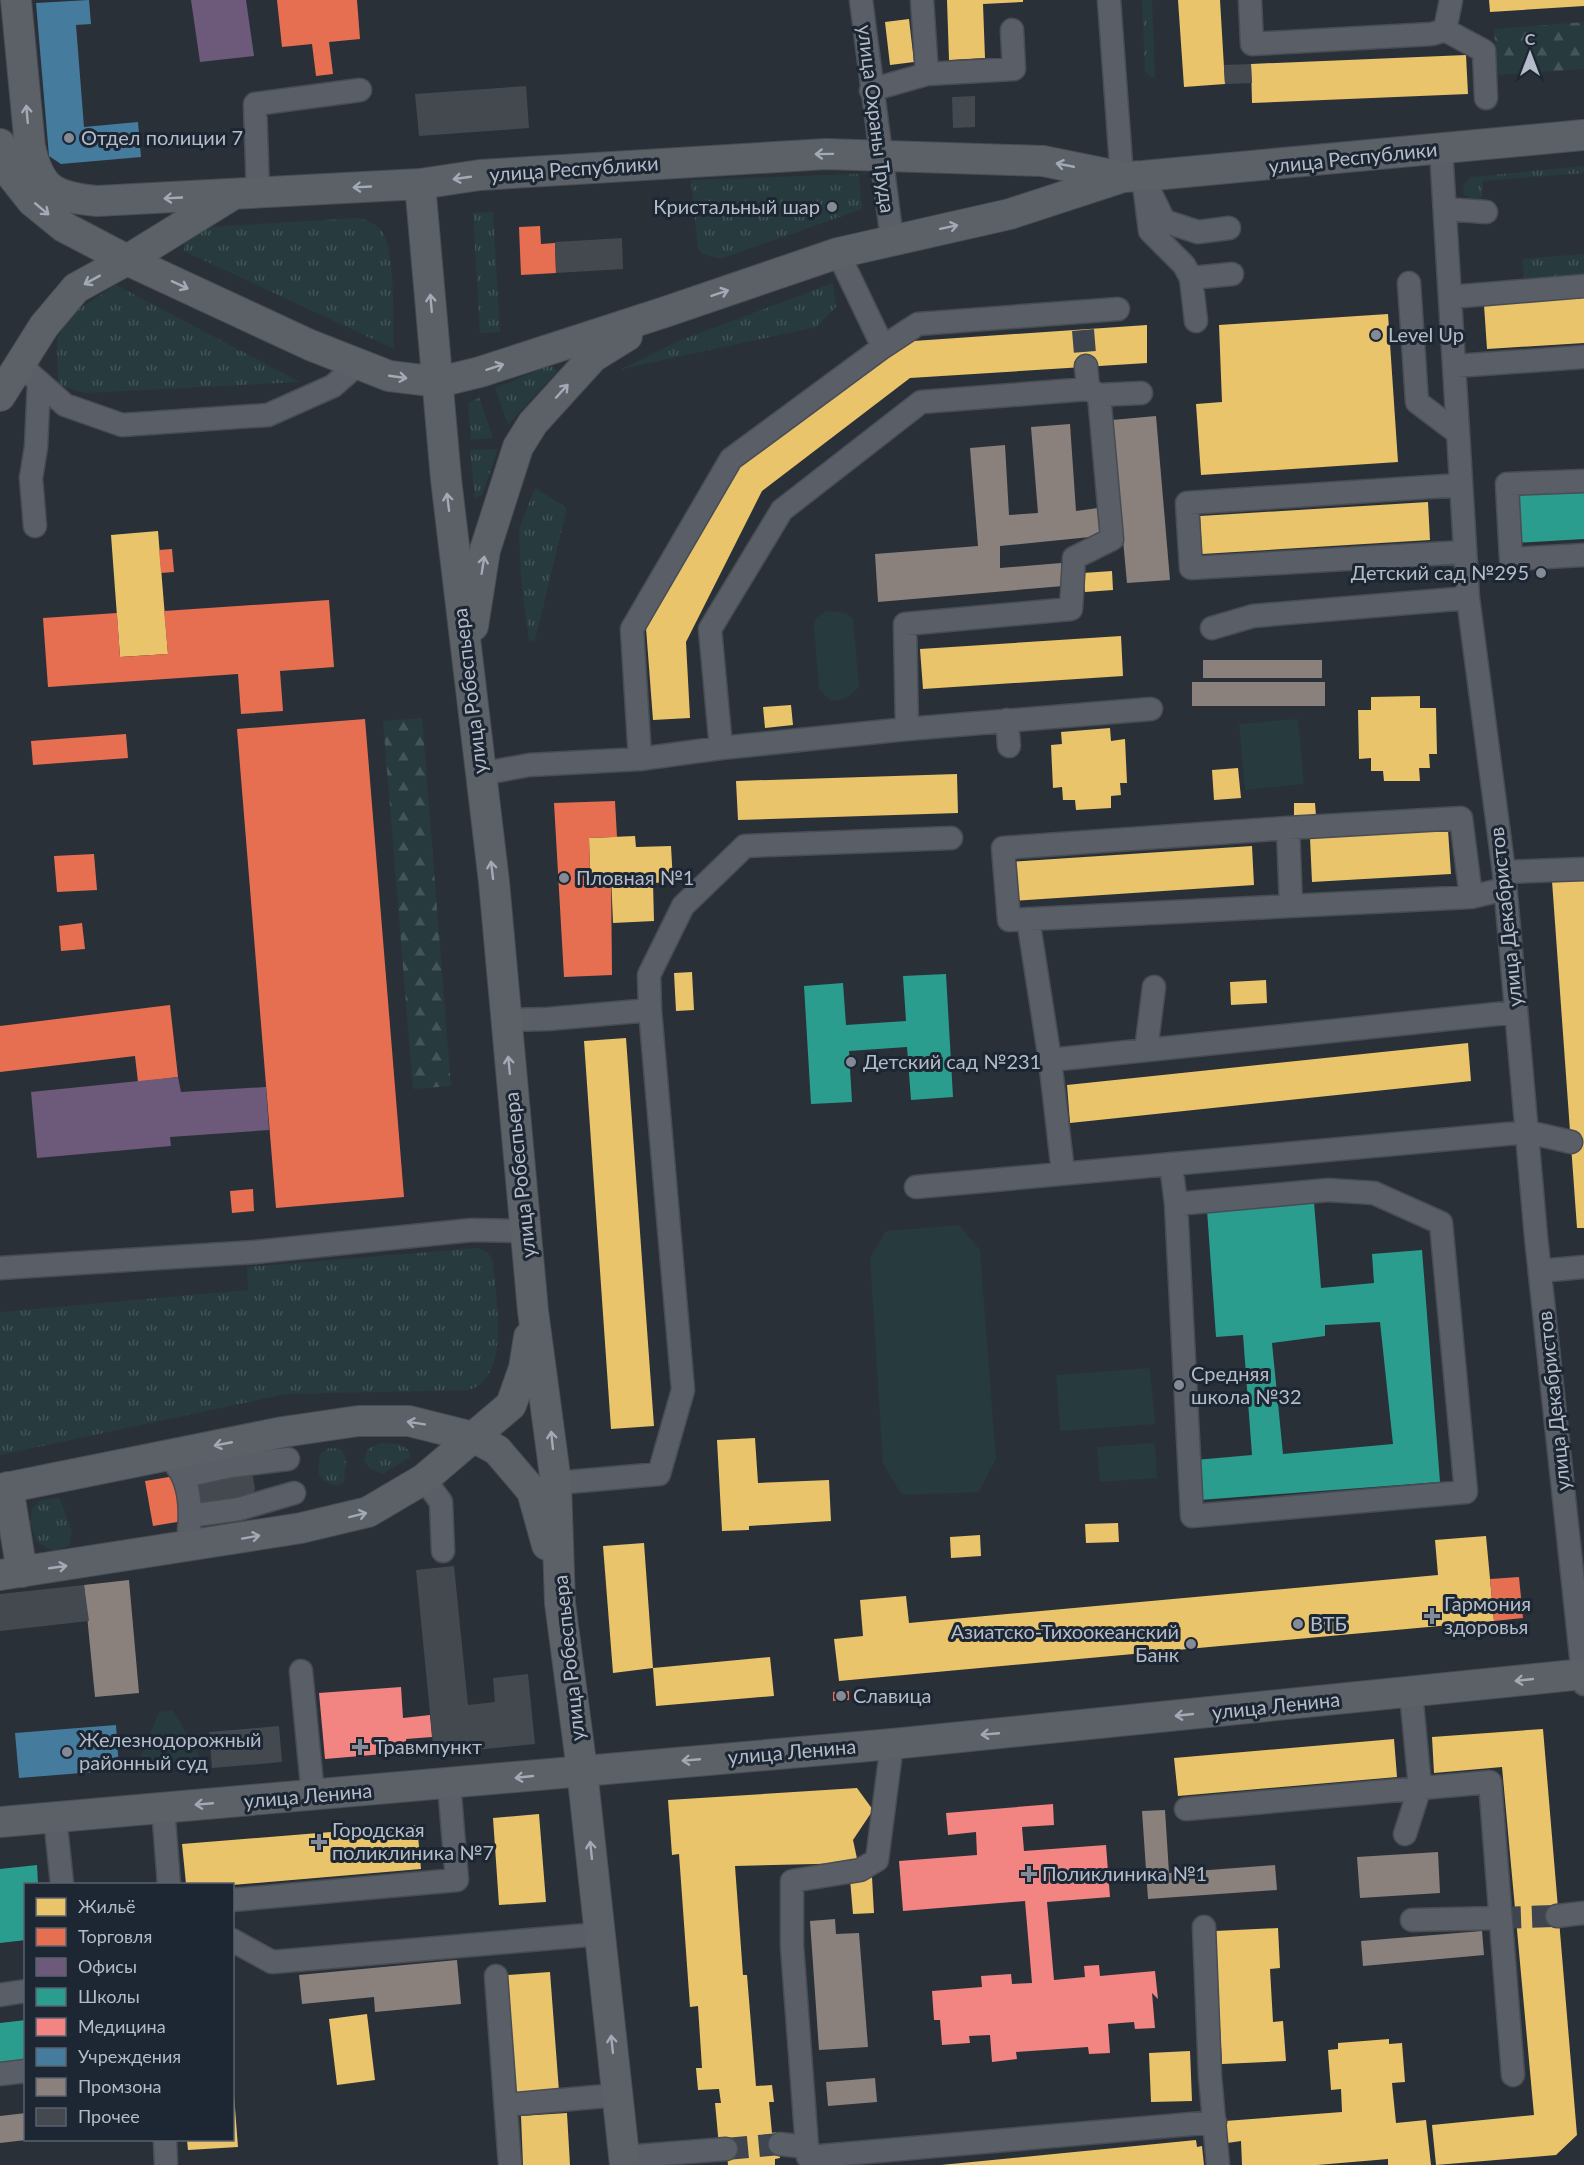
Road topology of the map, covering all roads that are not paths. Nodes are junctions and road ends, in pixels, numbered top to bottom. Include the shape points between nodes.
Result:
1 (16, 0) edge
2 (861, 0) edge
3 (922, 0) edge
4 (1109, 0) edge
5 (1250, 0) edge
6 (1451, 0) edge
7 (1012, 30) dead end
8 (1445, 30) junction
9 (927, 74) junction
10 (360, 90) dead end
11 (871, 90) junction
12 (1486, 98) dead end
13 (1584, 135) edge
14 (0, 144) edge
15 (1441, 149) junction
16 (883, 157) junction
17 (1133, 177) junction
18 (420, 184) junction
19 (245, 194) junction
20 (1444, 209) junction
21 (1486, 212) dead end
22 (1229, 228) dead end
23 (1198, 232) junction
24 (892, 239) junction
25 (838, 253) junction
26 (128, 260) junction
27 (1187, 272) junction
28 (1232, 274) dead end
29 (1409, 283) dead end
30 (1584, 286) edge
31 (1450, 297) junction
32 (1118, 309) dead end
33 (665, 312) junction
34 (1196, 321) dead end
35 (883, 347) junction
36 (1584, 357) edge
37 (358, 364) junction
38 (1086, 366) tunnel mouth
39 (1455, 366) junction
40 (29, 373) junction
41 (439, 382) junction
42 (1094, 392) junction
43 (1141, 393) dead end
44 (0, 396) edge
45 (1458, 433) junction
46 (1584, 481) edge
47 (1460, 485) junction
48 (35, 526) dead end
49 (1465, 552) junction
50 (1584, 555) edge
51 (1468, 598) junction
52 (1212, 628) dead end
53 (467, 664) junction
54 (1151, 709) dead end
55 (1007, 720) junction
56 (907, 729) junction
57 (1009, 746) dead end
58 (721, 748) junction
59 (640, 759) junction
60 (480, 774) junction
61 (1288, 828) junction
62 (951, 838) dead end
63 (1584, 869) edge
64 (1504, 881) junction
65 (1471, 897) junction
66 (1292, 905) junction
67 (1028, 919) junction
68 (1154, 987) dead end
69 (650, 1011) junction
70 (1516, 1012) junction
71 (505, 1020) junction
72 (1146, 1050) junction
73 (1050, 1060) junction
74 (1528, 1132) junction
75 (1570, 1142) dead end
76 (1172, 1164) junction
77 (1063, 1172) junction
78 (916, 1187) dead end
79 (1176, 1204) junction
80 (525, 1231) junction
81 (1584, 1267) edge
82 (0, 1268) edge
83 (1540, 1271) junction
84 (533, 1311) junction
85 (473, 1437) junction
86 (286, 1445) junction
87 (176, 1466) junction
88 (424, 1479) junction
89 (556, 1483) junction
90 (4, 1488) edge
91 (294, 1493) junction
92 (190, 1516) junction
93 (301, 1528) junction
94 (8, 1531) edge
95 (186, 1548) junction
96 (443, 1551) dead end
97 (11, 1574) edge
98 (560, 1603) junction
99 (301, 1671) dead end
100 (1584, 1677) edge
101 (1411, 1693) junction
102 (892, 1744) junction
103 (582, 1770) junction
104 (449, 1784) junction
105 (1420, 1787) junction
106 (313, 1796) junction
107 (163, 1808) junction
108 (1186, 1809) dead end
109 (56, 1817) junction
110 (0, 1822) edge
111 (1405, 1834) dead end
112 (62, 1883) edge
113 (169, 1883) edge
114 (234, 1900) edge
115 (1584, 1913) edge
116 (1557, 1916) tunnel mouth
117 (1499, 1918) junction
118 (1412, 1920) dead end
119 (1204, 1927) dead end
120 (600, 1934) junction
121 (234, 1941) edge
122 (496, 1976) dead end
123 (24, 1991) edge
124 (0, 1995) edge
125 (24, 2071) edge
126 (0, 2074) edge
127 (1513, 2075) dead end
128 (617, 2095) junction
129 (506, 2105) junction
130 (1215, 2122) junction
131 (165, 2141) edge
132 (780, 2144) tunnel mouth
133 (807, 2147) junction
134 (726, 2149) tunnel mouth
135 (624, 2161) edge
136 (166, 2165) edge
137 (510, 2165) edge
138 (1218, 2165) edge

19 -> 1 main road, улица Республики via 97,201 57,194 42,182 30,147
2 - 11 street, улица Охраны Труда
3 - 9 street
4 - 17 street
5 - 8 street via 1252,44 1432,34
6 - 8 street
7 - 9 street via 1014,69
8 - 12 street via 1484,51
9 - 11 street
10 - 19 street via 255,104
11 - 16 street, улица Охраны Труда
13 - 15 main road, улица Республики
14 -> 26 main road via 12,177 32,201 64,227
15 - 17 main road, улица Республики
15 - 20 street, улица Декабристов
17 -> 16 main road, улица Республики via 1043,161
16 -> 18 main road, улица Республики via 826,154 480,175
16 - 24 street, улица Охраны Труда
17 - 23 street via 1164,221
24 -> 17 main road, улица Республики via 1010,214
17 - 27 street via 1150,231
18 -> 19 main road, улица Республики
41 -> 18 main road, улица Робеспьера
19 - 26 main road
20 - 21 street
20 - 31 street, улица Декабристов
22 - 23 street
23 - 27 street
24 - 25 main road, улица Республики
33 -> 25 main road, улица Республики
25 - 35 street
26 -> 37 main road
26 -> 40 main road via 76,288 44,326
27 - 28 street
27 - 34 street
29 - 45 street via 1417,402
30 - 31 street
31 - 39 street, улица Декабристов
32 - 35 street via 1083,320 918,324
41 -> 33 main road, улица Республики
53 -> 33 main road via 485,550 518,447 533,423 593,357
35 - 59 street via 731,459 632,629
36 - 39 street
37 - 40 street via 333,386 268,415 122,425 65,405
37 -> 41 main road via 389,376
38 - 42 street
39 - 45 street, улица Декабристов
40 - 44 main road
40 - 48 street via 36,447 31,478
53 -> 41 main road, улица Робеспьера
42 - 43 street
42 - 56 street via 1112,539 1074,558 1071,609 905,624
42 - 58 street via 921,402 782,510 711,629
45 - 47 street, улица Декабристов
46 - 50 street via 1507,484 1511,559
47 - 49 street, улица Декабристов
47 - 49 street via 1187,503 1191,568
49 - 51 street, улица Декабристов
51 - 52 street via 1253,616
51 - 64 street, улица Декабристов
53 - 60 main road, улица Робеспьера
54 - 55 street
55 - 56 street
55 - 57 street
56 - 58 street
58 - 59 street
59 - 60 street via 529,765
71 -> 60 main road, улица Робеспьера via 494,882
61 - 65 street via 1461,818
61 - 66 street
61 - 67 street via 1003,848 1009,920
62 - 69 street via 745,846 682,906 649,975
63 - 64 street
64 - 65 street
64 - 70 street, улица Декабристов
65 - 66 street
66 - 67 street
67 - 73 street
68 - 72 street
69 - 71 street
69 - 89 street via 683,1390 659,1474
70 - 72 street
70 - 74 street, улица Декабристов
80 -> 71 main road, улица Робеспьера
72 - 73 street
73 - 77 street
74 - 75 street
74 - 76 street
74 - 83 street, улица Декабристов
76 - 77 street
76 - 79 street
77 - 78 street
79 - 79 street via 1328,1190 1374,1193 1441,1223 1466,1492 1192,1516
80 - 82 street via 472,1230 255,1252
80 - 84 main road, улица Робеспьера
81 - 83 street
83 - 100 street, улица Декабристов
84 - 85 main road via 524,1368 512,1405
89 -> 84 main road, улица Робеспьера
85 -> 86 main road via 410,1421 358,1421
85 - 88 main road
85 - 98 main road via 497,1450 532,1491
86 -> 87 main road
86 - 91 street
87 - 90 main road
87 - 92 street
93 -> 88 main road via 368,1512
88 - 96 street via 441,1502
89 - 98 main road, улица Робеспьера
90 - 94 main road
91 - 92 street via 239,1509
91 - 93 street
92 - 95 street
95 -> 93 main road
94 - 97 main road
97 -> 95 main road
98 - 103 main road, улица Робеспьера
99 - 106 street
100 -> 101 main road, улица Ленина
101 -> 102 main road, улица Ленина
101 - 105 street
102 -> 103 main road, улица Ленина
102 - 133 street via 877,1860 860,1870 792,1881 792,1946
103 -> 104 main road, улица Ленина
120 -> 103 main road, улица Робеспьера
104 - 106 main road, улица Ленина
104 - 114 street via 457,1880
105 - 108 street
105 - 111 street
105 - 117 street via 1490,1782
106 -> 107 main road, улица Ленина
107 - 109 main road, улица Ленина
107 - 113 street
109 - 110 main road, улица Ленина
109 - 112 street
115 - 116 street
117 - 118 street
117 - 127 street
119 - 130 street
120 - 121 street via 272,1962
128 -> 120 main road, улица Робеспьера
122 - 129 street
123 - 124 street
125 - 126 street
128 - 129 street
128 - 135 main road, улица Робеспьера
129 - 137 street
130 - 133 street via 808,2157
130 - 138 street
131 - 136 street
132 - 133 street
134 - 135 street

